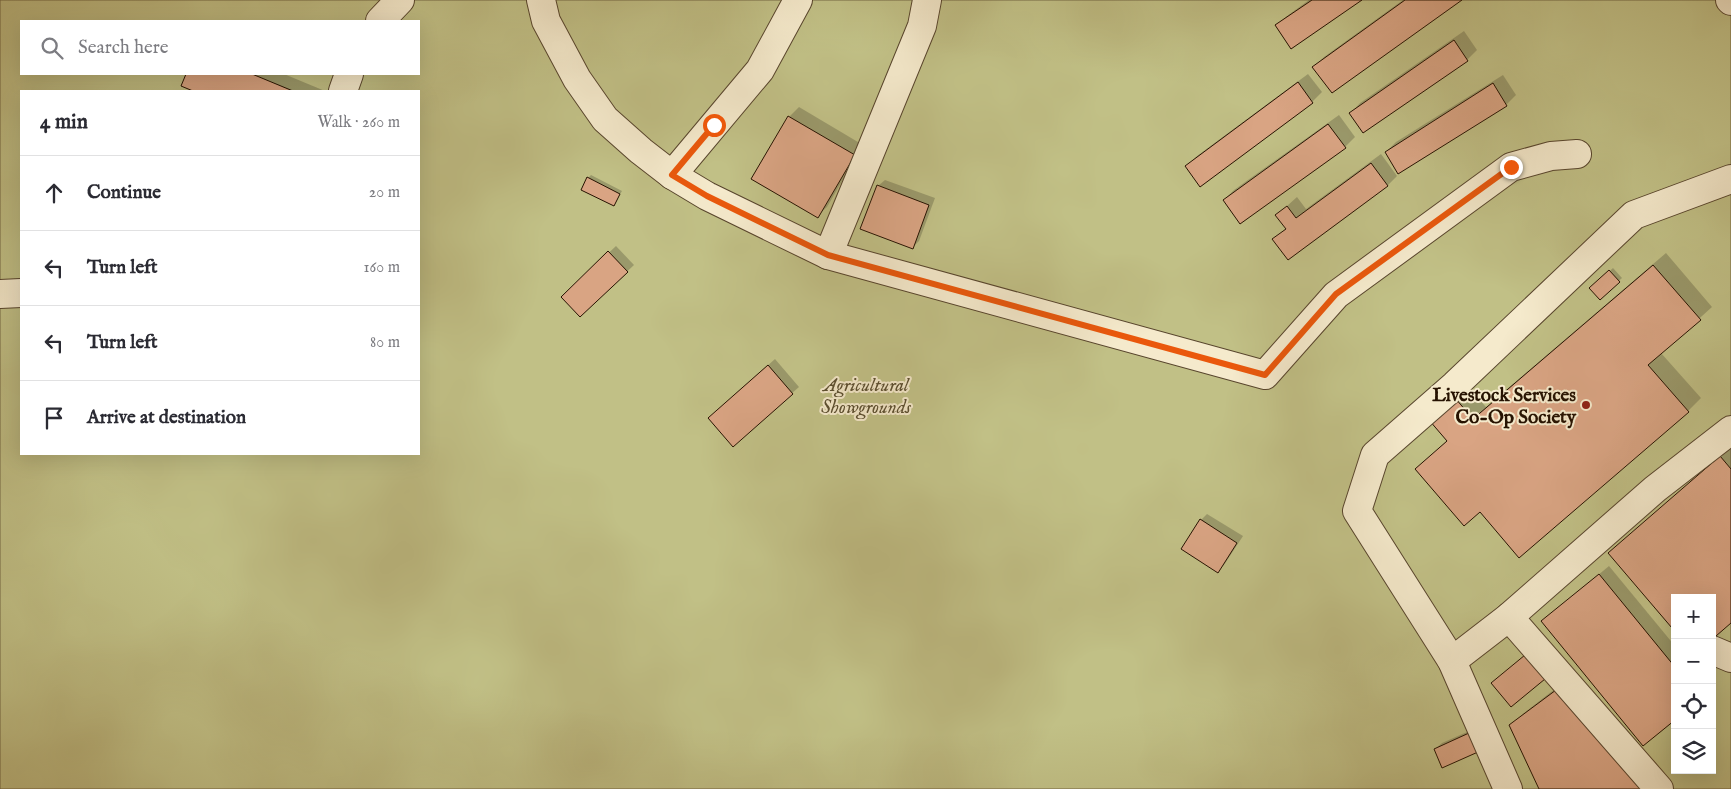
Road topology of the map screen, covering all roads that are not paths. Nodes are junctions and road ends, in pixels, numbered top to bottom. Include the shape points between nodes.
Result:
1 (400, 0) edge
2 (541, 0) edge
3 (798, 0) edge
4 (927, 0) edge
5 (381, 20) edge
6 (349, 75) edge
7 (342, 90) edge
8 (1577, 154) dead end
9 (672, 175) junction
10 (1731, 179) edge
11 (828, 255) junction
12 (20, 293) edge
13 (0, 294) edge
14 (1731, 430) edge
15 (1509, 617) junction
16 (1716, 652) edge
17 (1731, 658) edge
18 (1452, 661) junction
19 (1508, 789) edge
20 (1659, 789) edge

1 - 5 lane
2 - 9 lane via 546,21 577,79 606,119
3 - 9 lane via 760,70
4 - 11 lane via 922,26
6 - 7 lane
8 - 11 lane via 1551,156 1511,167 1336,294 1265,375
9 - 11 lane via 707,196
10 - 18 lane via 1634,215 1455,385 1375,455 1357,511
12 - 13 lane
14 - 15 lane via 1655,489
15 - 18 lane
15 - 20 lane
16 - 17 lane
18 - 19 lane

